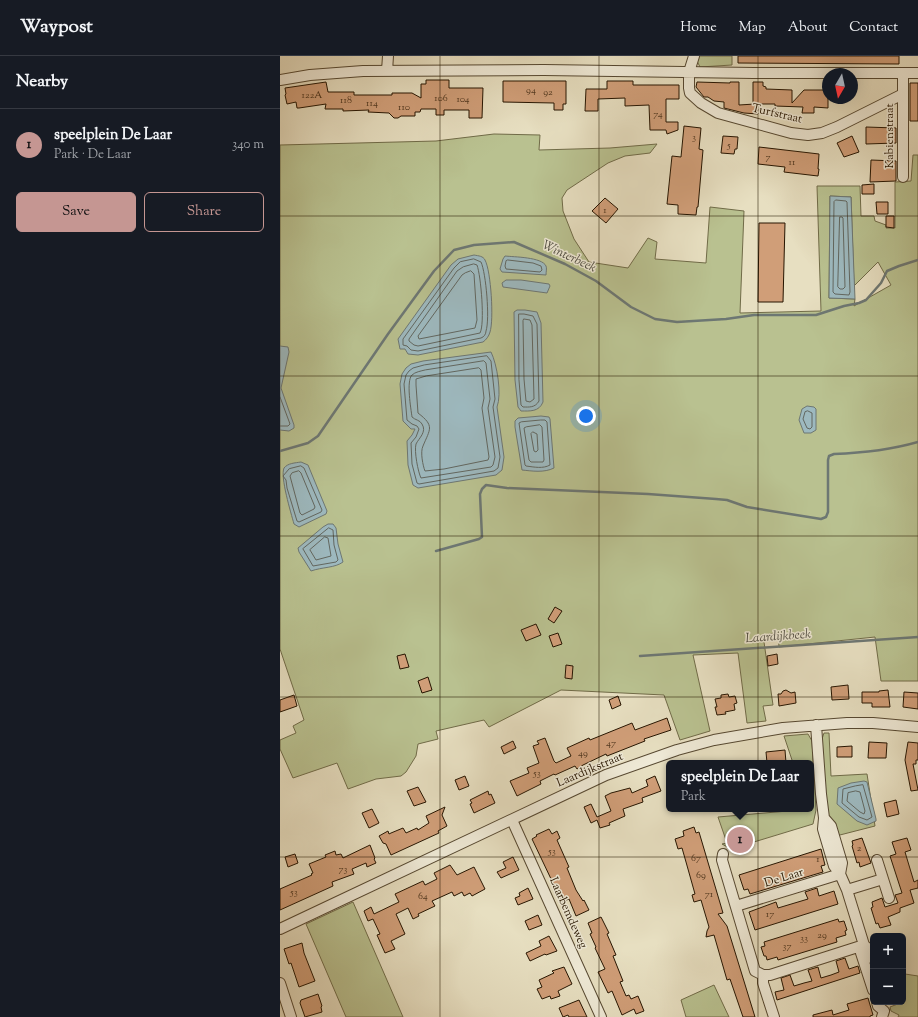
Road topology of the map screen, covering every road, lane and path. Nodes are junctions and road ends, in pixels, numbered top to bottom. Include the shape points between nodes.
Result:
1 (388, 56) edge
2 (694, 56) edge
3 (387, 71) junction
4 (689, 72) junction
5 (903, 73) junction
6 (918, 73) edge
7 (280, 80) edge
8 (903, 94) junction
9 (903, 178) dead end
10 (816, 725) junction
11 (918, 727) edge
12 (512, 820) junction
13 (723, 854) dead end
14 (877, 860) dead end
15 (840, 874) junction
16 (883, 879) junction
17 (847, 890) junction
18 (889, 898) dead end
19 (736, 906) junction
20 (295, 921) junction
21 (280, 922) edge
22 (280, 929) edge
23 (864, 945) junction
24 (870, 950) edge
25 (763, 975) junction
26 (870, 981) edge
27 (280, 983) edge
28 (292, 1017) edge
29 (601, 1017) edge
30 (774, 1017) edge

1 - 3 street
2 - 4 street
3 - 4 street
3 - 7 street via 339,72
4 - 5 street
4 - 8 street, Turfstraat via 690,93 718,113 797,134 822,133
5 - 6 street
5 - 8 street
8 - 9 street, Kabienstraat
10 - 11 street, Laardijkstraat via 873,723
10 - 12 street, Laardijkstraat via 749,733 677,750 606,775
10 - 15 street via 823,829 834,866
12 - 20 street, Laardijkstraat
12 - 29 street, Laarbemdeweg
13 - 19 street via 722,860
14 - 16 street
15 - 17 street
15 - 19 street, De Laar
16 - 17 street
16 - 18 street
17 - 23 street
19 - 25 street via 755,970
20 - 21 street, Laardijkstraat
20 - 22 street, Laardijkstraat
23 - 24 street
23 - 25 street
23 - 26 street via 861,953
25 - 30 street via 763,983
27 - 28 street

